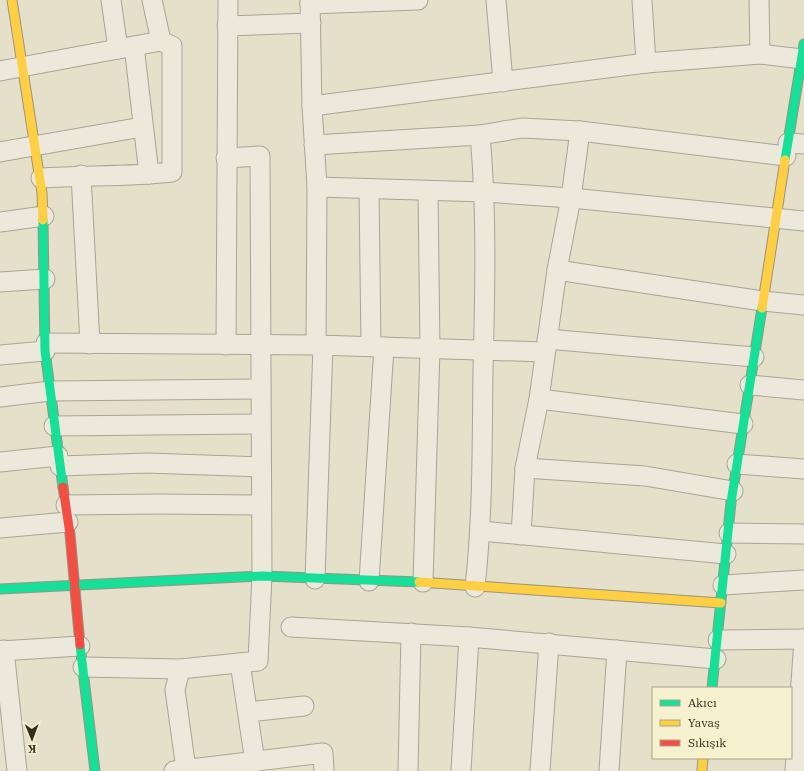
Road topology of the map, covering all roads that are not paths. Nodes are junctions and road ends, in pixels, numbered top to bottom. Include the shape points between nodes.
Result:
1 (12, 0) edge
2 (111, 0) edge
3 (152, 0) edge
4 (228, 0) edge
5 (418, 0) edge
6 (496, 0) edge
7 (642, 0) edge
8 (759, 0) edge
9 (310, 2) edge
10 (311, 23) junction
11 (227, 26) junction
12 (161, 41) junction
13 (126, 47) junction
14 (803, 51) edge
15 (760, 54) junction
16 (646, 63) junction
17 (23, 66) junction
18 (0, 71) edge
19 (503, 82) junction
20 (800, 96) edge
21 (312, 106) junction
22 (142, 127) junction
23 (580, 131) junction
24 (480, 135) junction
25 (314, 145) junction
26 (35, 146) junction
27 (793, 148) edge
28 (0, 152) edge
29 (226, 158) junction
30 (149, 174) junction
31 (81, 175) junction
32 (40, 178) junction
33 (317, 188) junction
34 (369, 189) junction
35 (428, 191) junction
36 (485, 192) junction
37 (571, 198) junction
38 (44, 216) junction
39 (776, 219) junction
40 (804, 221) edge
41 (0, 222) edge
42 (557, 270) junction
43 (45, 279) junction
44 (0, 282) edge
45 (762, 301) junction
46 (804, 305) edge
47 (90, 344) junction
48 (226, 345) junction
49 (260, 345) junction
50 (320, 345) junction
51 (546, 346) junction
52 (46, 347) junction
53 (377, 347) junction
54 (430, 350) junction
55 (484, 350) junction
56 (0, 355) edge
57 (754, 357) junction
58 (750, 385) junction
59 (260, 389) junction
60 (804, 390) edge
61 (50, 391) junction
62 (0, 397) edge
63 (539, 399) junction
64 (260, 424) junction
65 (743, 424) junction
66 (54, 426) junction
67 (59, 461) junction
68 (0, 462) edge
69 (737, 464) junction
70 (261, 467) junction
71 (525, 468) junction
72 (804, 469) edge
73 (732, 491) junction
74 (261, 505) junction
75 (67, 514) junction
76 (0, 528) edge
77 (481, 531) junction
78 (728, 533) junction
79 (804, 534) edge
80 (521, 535) junction
81 (726, 554) junction
82 (262, 576) junction
83 (315, 579) junction
84 (369, 580) junction
85 (804, 580) edge
86 (423, 582) junction
87 (75, 586) junction
88 (475, 587) junction
89 (0, 589) edge
90 (722, 594) junction
91 (291, 627) dead end
92 (411, 633) junction
93 (470, 636) junction
94 (804, 639) edge
95 (718, 640) junction
96 (549, 643) junction
97 (80, 646) junction
98 (2, 650) edge
99 (617, 650) junction
100 (716, 659) junction
101 (240, 663) junction
102 (83, 667) junction
103 (180, 669) junction
104 (712, 687) edge
105 (304, 706) dead end
106 (248, 712) junction
107 (703, 759) edge
108 (255, 762) junction
109 (180, 770) edge
110 (17, 771) edge
111 (95, 771) edge
112 (324, 771) edge
113 (408, 771) edge
114 (461, 771) edge
115 (540, 771) edge
116 (609, 771) edge
117 (702, 771) edge
118 (795, 771) edge

1 - 17 street
2 - 13 street
3 - 12 street
4 - 11 street
5 - 9 street
6 - 19 street
7 - 16 street
8 - 15 street
9 - 10 street
10 - 11 street
10 - 21 street
11 - 29 street
12 - 13 street
12 - 30 street via 172,46 172,172
13 - 17 street
13 - 22 street
14 - 15 street
14 - 20 street
15 - 16 street
16 - 19 street
17 - 18 street
17 - 26 street
19 - 21 street
20 - 27 street
21 - 25 street
22 - 26 street
22 - 30 street
23 - 24 street via 522,128
23 - 27 street
23 - 37 street
24 - 25 street
24 - 36 street
25 - 33 street
26 - 28 street
26 - 32 street
27 - 39 street
29 - 48 street
29 - 49 street via 260,156
30 - 31 street
31 - 32 street
31 - 47 street
32 - 38 street
33 - 34 street
33 - 50 street
34 - 35 street
34 - 53 street
35 - 36 street
35 - 54 street
36 - 37 street
36 - 55 street
37 - 39 street
37 - 42 street
38 - 41 street
38 - 43 street
39 - 40 street
39 - 45 street
42 - 45 street
42 - 51 street
43 - 44 street
43 - 52 street
45 - 46 street
45 - 57 street
47 - 48 street
47 - 52 street
48 - 49 street
49 - 50 street
49 - 59 street
50 - 53 street
50 - 83 street
51 - 55 street
51 - 57 street
51 - 63 street
52 - 56 street
52 - 61 street
53 - 54 street
53 - 84 street
54 - 55 street
54 - 86 street
55 - 77 street
57 - 58 street
58 - 60 street
58 - 65 street
59 - 61 street
59 - 64 street
61 - 62 street
61 - 66 street
63 - 65 street
63 - 71 street
64 - 66 street
64 - 70 street
65 - 69 street
66 - 67 street
67 - 68 street
67 - 70 street
67 - 75 street
69 - 72 street
69 - 73 street
70 - 74 street
71 - 73 street via 645,476
71 - 80 street
73 - 78 street
74 - 75 street via 160,504
74 - 82 street
75 - 76 street
75 - 87 street
77 - 80 street
77 - 88 street
78 - 79 street
78 - 81 street
80 - 81 street
81 - 90 street
82 - 83 street
82 - 87 street
82 - 101 street via 258,661
83 - 84 street
84 - 86 street
85 - 90 street
86 - 88 street
87 - 89 street
87 - 97 street
88 - 90 street
90 - 95 street
91 - 92 street
92 - 93 street
92 - 113 street
93 - 96 street
93 - 114 street
94 - 95 street
94 - 118 street
95 - 100 street
96 - 99 street
96 - 115 street
97 - 98 street
97 - 102 street
98 - 110 street
99 - 100 street
99 - 116 street
100 - 104 street
101 - 103 street
101 - 106 street
102 - 103 street
102 - 111 street
103 - 109 street via 176,690
105 - 106 street
106 - 108 street
107 - 117 street
108 - 109 street
108 - 112 street via 323,753

